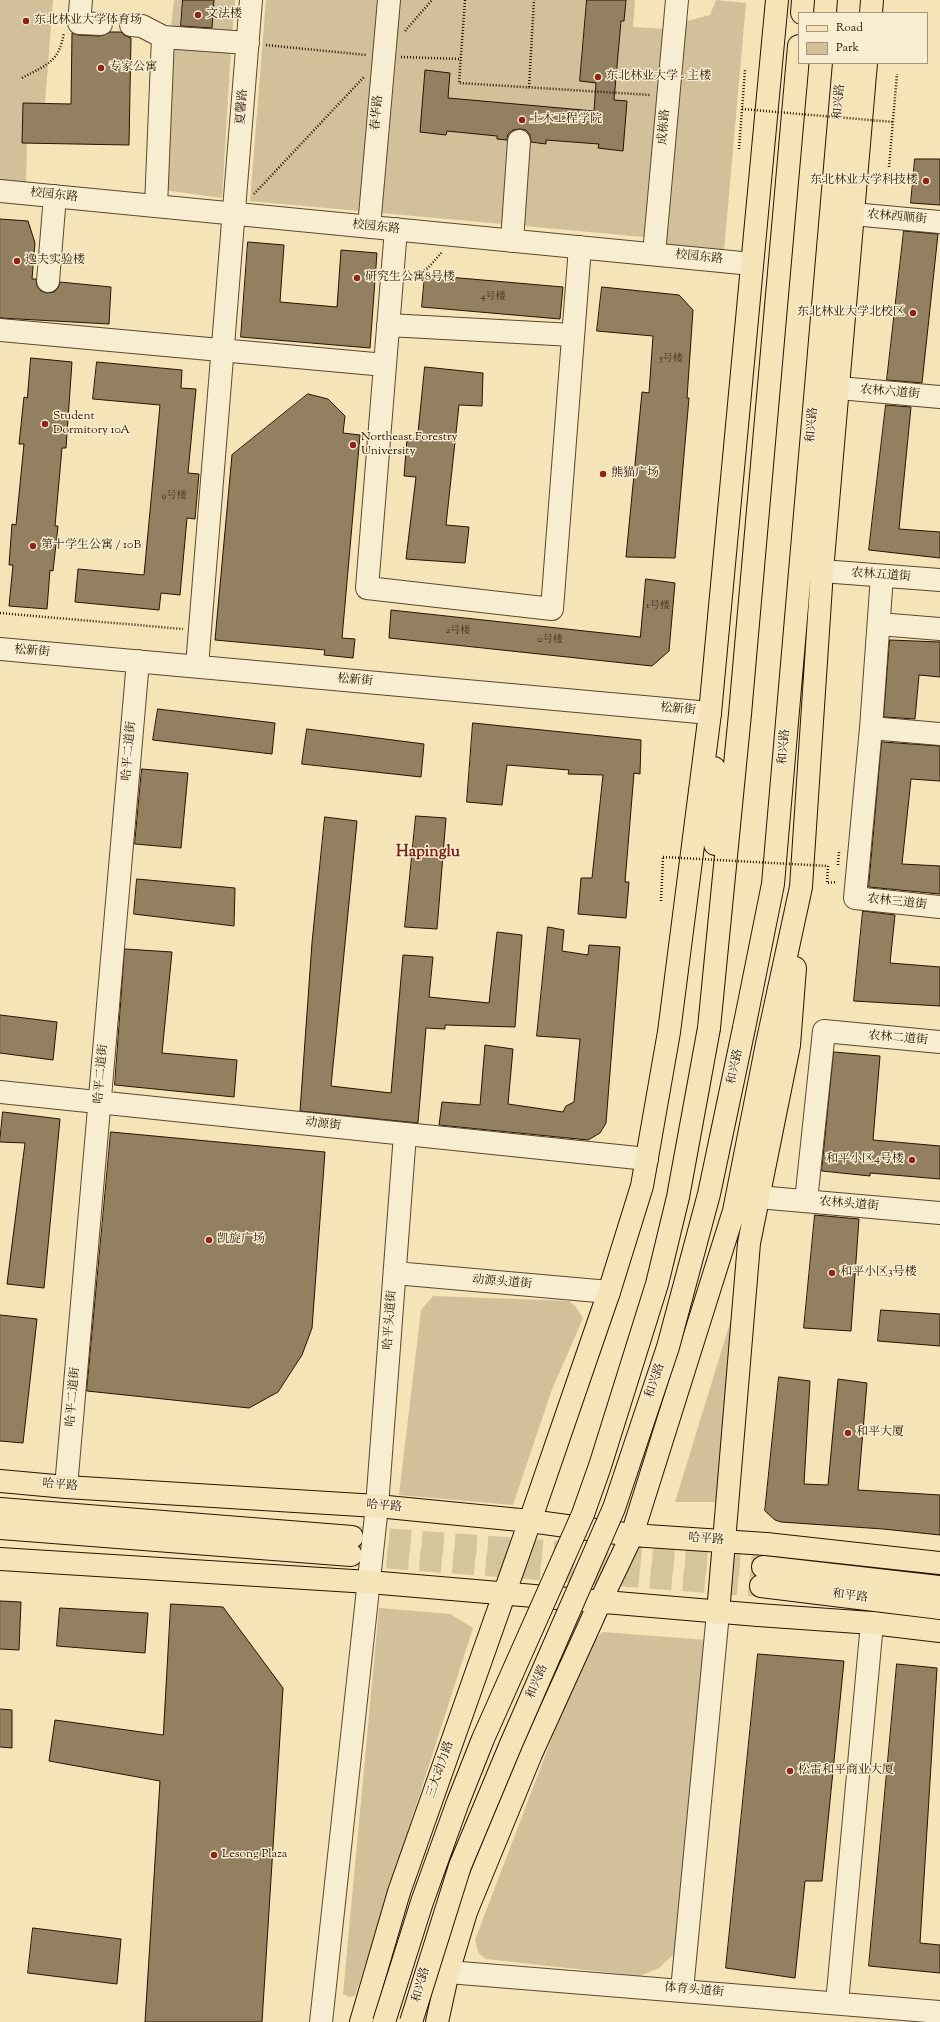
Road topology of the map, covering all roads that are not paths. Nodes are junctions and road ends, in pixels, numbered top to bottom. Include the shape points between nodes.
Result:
1 (81, 0) edge
2 (252, 0) edge
3 (389, 0) edge
4 (676, 0) edge
5 (777, 0) edge
6 (803, 0) edge
7 (849, 0) edge
8 (872, 0) edge
9 (802, 12) edge
10 (848, 12) edge
11 (870, 12) edge
12 (101, 24) dead end
13 (131, 25) dead end
14 (163, 37) junction
15 (248, 43) junction
16 (798, 57) edge
17 (844, 64) edge
18 (866, 64) edge
19 (519, 141) dead end
20 (0, 191) edge
21 (55, 196) junction
22 (156, 206) junction
23 (235, 214) junction
24 (853, 214) junction
25 (940, 222) edge
26 (369, 227) junction
27 (396, 230) junction
28 (512, 240) junction
29 (580, 247) junction
30 (654, 254) junction
31 (752, 264) junction
32 (48, 280) dead end
33 (388, 325) junction
34 (0, 330) edge
35 (573, 335) junction
36 (222, 350) junction
37 (385, 365) junction
38 (839, 388) junction
39 (940, 397) edge
40 (822, 571) junction
41 (882, 576) junction
42 (940, 580) edge
43 (879, 624) junction
44 (940, 629) edge
45 (0, 649) edge
46 (138, 661) junction
47 (197, 666) junction
48 (712, 689) junction
49 (710, 713) junction
50 (812, 725) junction
51 (871, 728) junction
52 (940, 734) edge
53 (773, 884) junction
54 (801, 887) junction
55 (940, 907) edge
56 (717, 958) junction
57 (940, 1042) edge
58 (0, 1092) edge
59 (100, 1102) junction
60 (405, 1134) junction
61 (647, 1159) junction
62 (758, 1197) junction
63 (806, 1201) junction
64 (940, 1213) edge
65 (395, 1273) junction
66 (609, 1292) junction
67 (0, 1481) edge
68 (66, 1487) junction
69 (377, 1506) junction
70 (0, 1509) edge
71 (530, 1521) junction
72 (0, 1528) edge
73 (632, 1536) junction
74 (724, 1541) junction
75 (2, 1558) edge
76 (940, 1563) edge
77 (369, 1582) junction
78 (940, 1587) edge
79 (504, 1592) junction
80 (600, 1602) junction
81 (940, 1608) edge
82 (718, 1612) junction
83 (872, 1623) junction
84 (940, 1631) edge
85 (448, 1972) junction
86 (682, 1990) junction
87 (837, 2003) junction
88 (940, 2012) edge
89 (321, 2022) edge
90 (361, 2022) edge
91 (384, 2022) edge
92 (411, 2022) edge
93 (437, 2022) edge

1 - 12 street via 79,23
2 - 15 street, 夏馨路
3 - 26 street, 春华路
4 - 30 street, 成栋路
5 - 31 main road
6 - 9 main road
7 - 10 main road
8 - 11 main road
13 - 14 street via 142,26
14 - 15 street
14 - 22 street
15 - 23 street, 夏馨路
16 - 56 main road
17 - 53 main road, 和兴路
18 - 24 main road, 和兴路
19 - 28 street
20 - 21 street, 校园东路
21 - 22 street, 校园东路
21 - 32 street
22 - 23 street, 校园东路
23 - 26 street, 校园东路
23 - 36 street, 夏馨路
24 - 25 street, 农林西顺街
24 - 38 main road, 和兴路
26 - 27 street, 校园东路
27 - 28 street, 校园东路
27 - 33 street
28 - 29 street, 校园东路
29 - 30 street, 校园东路
29 - 35 street
30 - 31 street, 校园东路
31 - 48 main road
33 - 35 street
33 - 37 street
34 - 36 street
35 - 37 street via 552,609 367,588
36 - 37 street
36 - 47 street, 夏馨路
38 - 39 street, 农林六道街
38 - 40 main road, 和兴路
40 - 41 street, 农林五道街
40 - 50 main road, 和兴路
41 - 42 street, 农林五道街
41 - 43 street
43 - 44 street
43 - 51 street
45 - 46 street, 松新街
46 - 47 street, 松新街
46 - 59 street, 哈平二道街
47 - 49 street, 松新街
48 - 49 main road
48 - 56 main road
49 - 61 main road via 669,1032
50 - 53 main road
50 - 54 main road, 和兴路
51 - 52 street
51 - 55 street, 农林三道街 via 855,898
53 - 92 main road, 和兴路, bridge via 709,1194 668,1347 614,1508 460,1866
54 - 62 main road, 和兴路 via 789,1045
54 - 73 main road, 和兴路 via 734,1211
56 - 91 main road, bridge via 709,1028 678,1197 657,1284 583,1514 483,1739 458,1802 422,1902
57 - 63 street, 农林二道街 via 824,1032
58 - 59 street, 动源街
59 - 60 street, 动源街
59 - 68 street, 哈平二道街
60 - 61 street, 动源街
60 - 65 street, 哈平头道街
61 - 66 main road via 642,1186
62 - 63 street, 农林头道街
62 - 74 main road, 和兴路 via 749,1243
63 - 64 street, 农林头道街
65 - 66 street, 动源头道街
65 - 69 street, 哈平头道街
66 - 71 main road
67 - 68 main road, 哈平路
68 - 69 main road, 哈平路
69 - 71 main road, 哈平路
69 - 77 street, 哈平头道街
70 - 72 main road via 351,1546
71 - 73 main road, 哈平路
71 - 79 main road, 三大动力路
73 - 74 main road, 哈平路
73 - 80 main road
74 - 76 main road, 哈平路
74 - 82 main road, 和兴路
75 - 77 main road
77 - 79 main road
77 - 89 street, 哈平头道街
78 - 81 main road, 和平路 via 762,1577
79 - 80 main road
79 - 90 main road, 三大动力路 via 399,1892
80 - 82 main road
80 - 85 main road via 531,1754 466,1912
82 - 83 main road
82 - 86 street
83 - 84 main road
83 - 87 street
85 - 86 street, 体育头道街
85 - 93 main road
86 - 87 street, 体育头道街
87 - 88 street, 体育头道街

